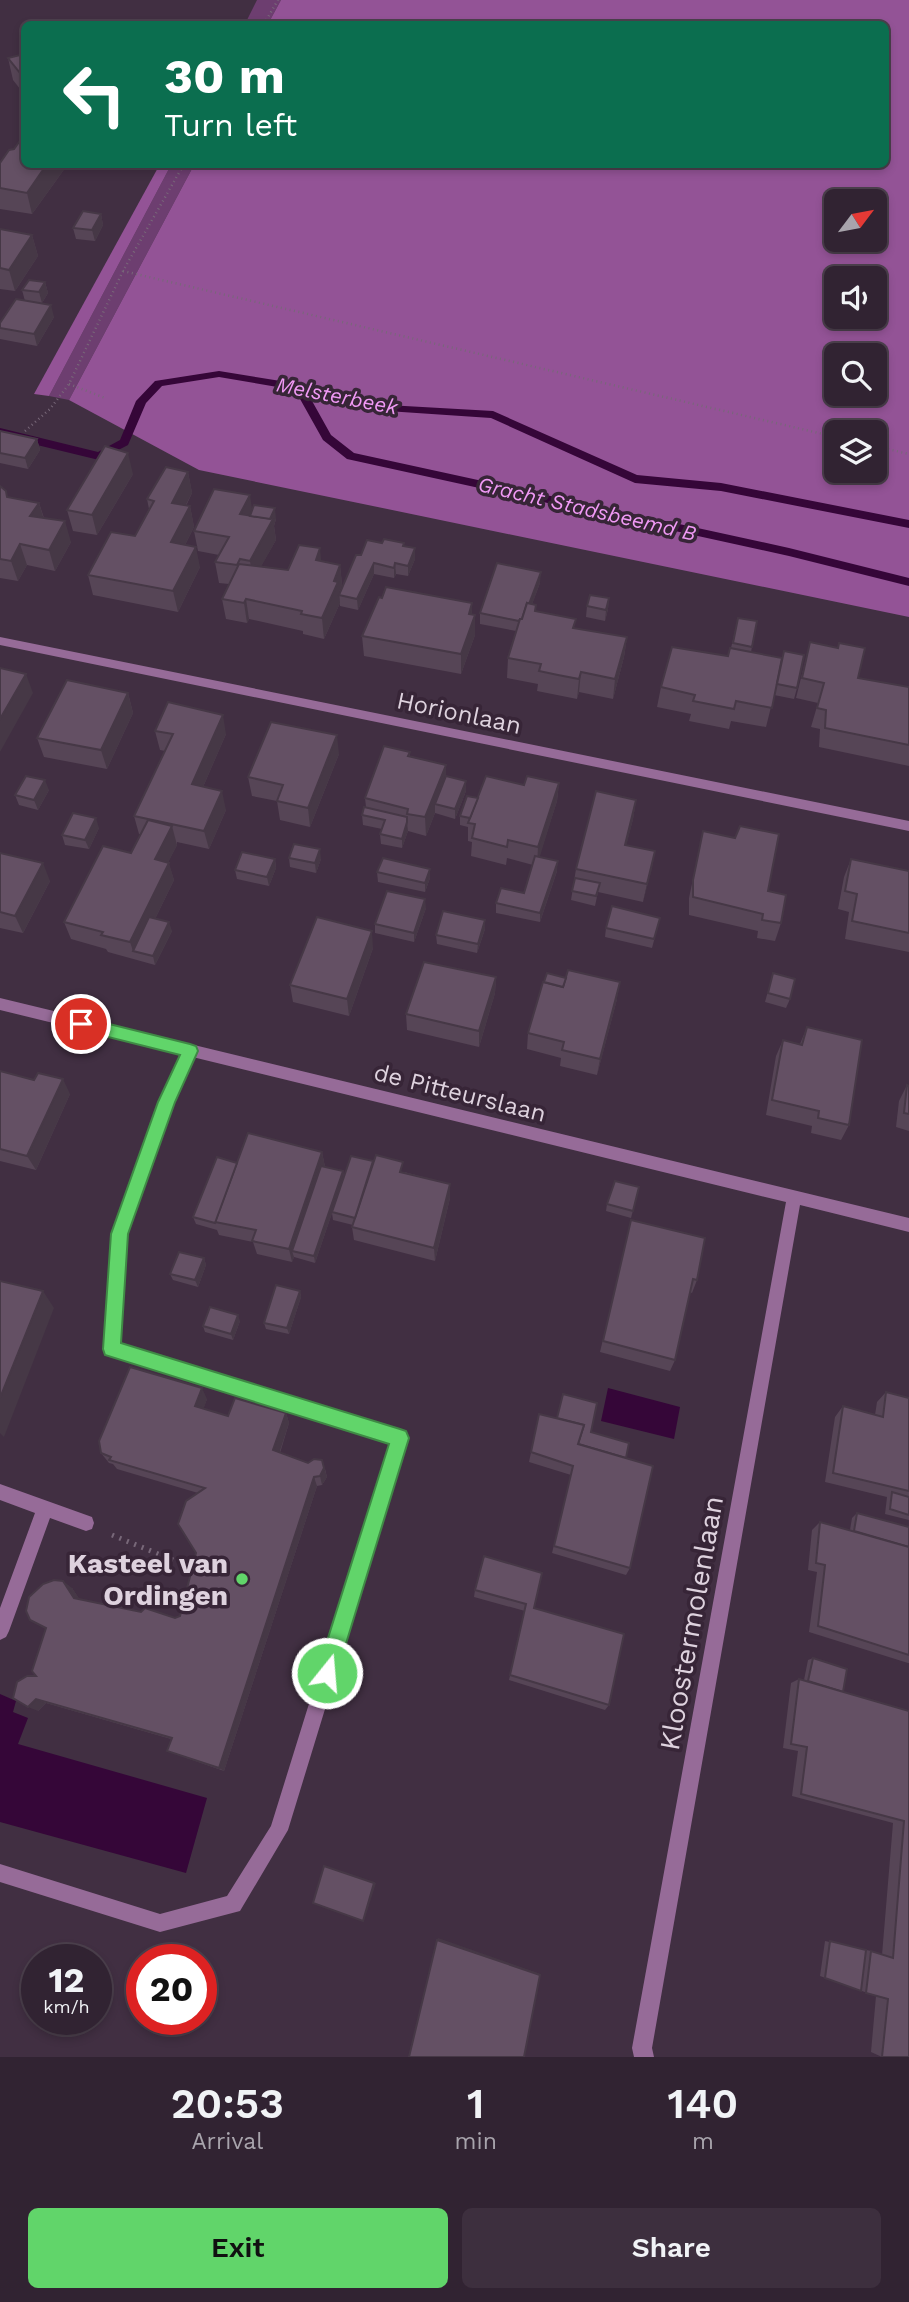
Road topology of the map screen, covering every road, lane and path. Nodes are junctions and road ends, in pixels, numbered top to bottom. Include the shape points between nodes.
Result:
1 (278, 0) edge
2 (266, 21) edge
3 (182, 168) edge
4 (123, 271) junction
5 (69, 384) junction
6 (105, 398) dead end
7 (25, 431) dead end
8 (824, 434) edge
9 (887, 449) edge
10 (909, 454) edge
11 (0, 641) edge
12 (909, 826) edge
13 (0, 1004) edge
14 (190, 1051) junction
15 (794, 1198) junction
16 (909, 1226) edge
17 (0, 1492) edge
18 (45, 1508) junction
19 (86, 1523) dead end
20 (126, 1541) dead end
21 (199, 1571) edge
22 (0, 1631) edge
23 (0, 1873) edge
24 (644, 2057) edge

1 - 2 path
3 - 4 path
4 - 5 path
4 - 8 path
5 - 6 path
5 - 7 path
9 - 10 path
11 - 12 street, Horionlaan
13 - 14 street, de Pitteurslaan
14 - 15 street, de Pitteurslaan
14 - 23 street via 166,1102 119,1234 112,1349 400,1438 279,1830 233,1904 160,1923
15 - 16 street, de Pitteurslaan
15 - 24 street, Kloostermolenlaan via 642,2048
17 - 18 street
18 - 19 street
18 - 22 street
20 - 21 path

